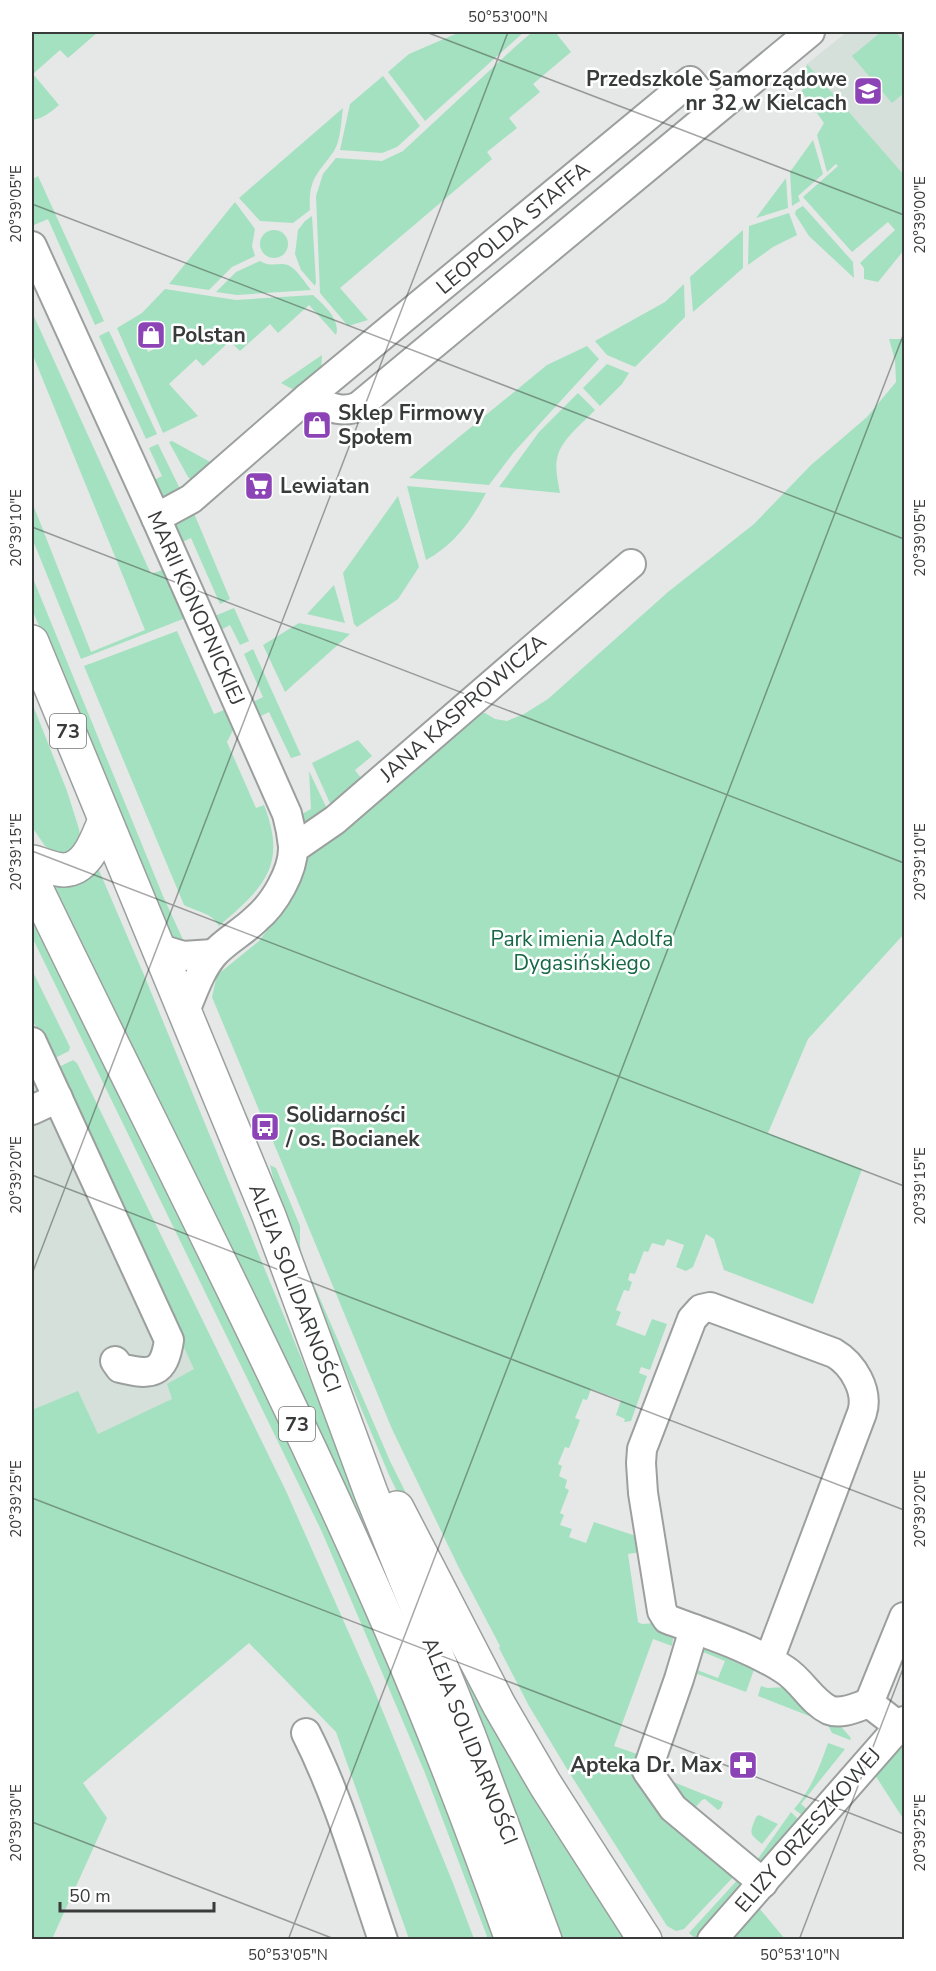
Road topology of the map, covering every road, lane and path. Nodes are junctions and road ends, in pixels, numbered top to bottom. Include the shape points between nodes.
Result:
1 (810, 32) edge
2 (714, 110) junction
3 (32, 246) edge
4 (464, 269) junction
5 (489, 298) junction
6 (307, 398) junction
7 (156, 518) junction
8 (631, 564) dead end
9 (32, 642) edge
10 (105, 820) junction
11 (293, 849) junction
12 (32, 862) edge
13 (32, 880) edge
14 (157, 948) junction
15 (213, 954) junction
16 (184, 1013) junction
17 (32, 1042) edge
18 (58, 1098) junction
19 (32, 1110) edge
20 (115, 1361) dead end
21 (335, 1392) junction
22 (904, 1617) edge
23 (694, 1629) junction
24 (769, 1660) junction
25 (869, 1702) junction
26 (902, 1724) edge
27 (306, 1733) dead end
28 (763, 1883) junction
29 (383, 1940) edge
30 (512, 1940) edge
31 (545, 1940) edge
32 (645, 1940) edge
33 (712, 1940) edge

1 - 2 street, LEOPOLDA STAFFA
2 - 4 street, LEOPOLDA STAFFA via 690,81
2 - 5 street, LEOPOLDA STAFFA
3 - 7 street, MARII KONOPNICKIEJ
4 - 5 street
4 - 6 street, LEOPOLDA STAFFA
5 - 6 street, LEOPOLDA STAFFA via 359,406 341,411
6 - 7 street, LEOPOLDA STAFFA via 191,499
7 - 11 street, MARII KONOPNICKIEJ via 287,814
8 - 11 street, JANA KASPROWICZA via 335,820
9 - 10 main road, ALEJA SOLIDARNOŚCI / 73
10 - 12 main road via 90,852 80,863 67,870
10 - 14 main road, ALEJA SOLIDARNOŚCI / 73
11 - 15 street, MARII KONOPNICKIEJ via 284,883 273,902
13 - 30 main road, ALEJA SOLIDARNOŚCI / 73 via 354,1546 451,1775
14 - 15 street via 183,956
14 - 16 main road, ALEJA SOLIDARNOŚCI / 73
15 - 16 street, MARII KONOPNICKIEJ
16 - 21 main road, ALEJA SOLIDARNOŚCI / 73 via 269,1216
17 - 18 street
18 - 19 street
18 - 20 street via 169,1340 166,1358 156,1370 140,1373 120,1368
21 - 31 main road, ALEJA SOLIDARNOŚCI / 73
21 - 32 main road via 499,1705
22 - 25 street
23 - 24 street
23 - 24 street via 668,1619 662,1611 641,1463 642,1449 692,1319 701,1308 710,1307 834,1353 848,1363 865,1398
23 - 28 street via 647,1771 673,1808
24 - 25 street via 789,1672 831,1711 846,1712
25 - 26 street
26 - 28 street, ELIZY ORZESZKOWEJ
27 - 29 street via 320,1760
28 - 33 street, ELIZY ORZESZKOWEJ

